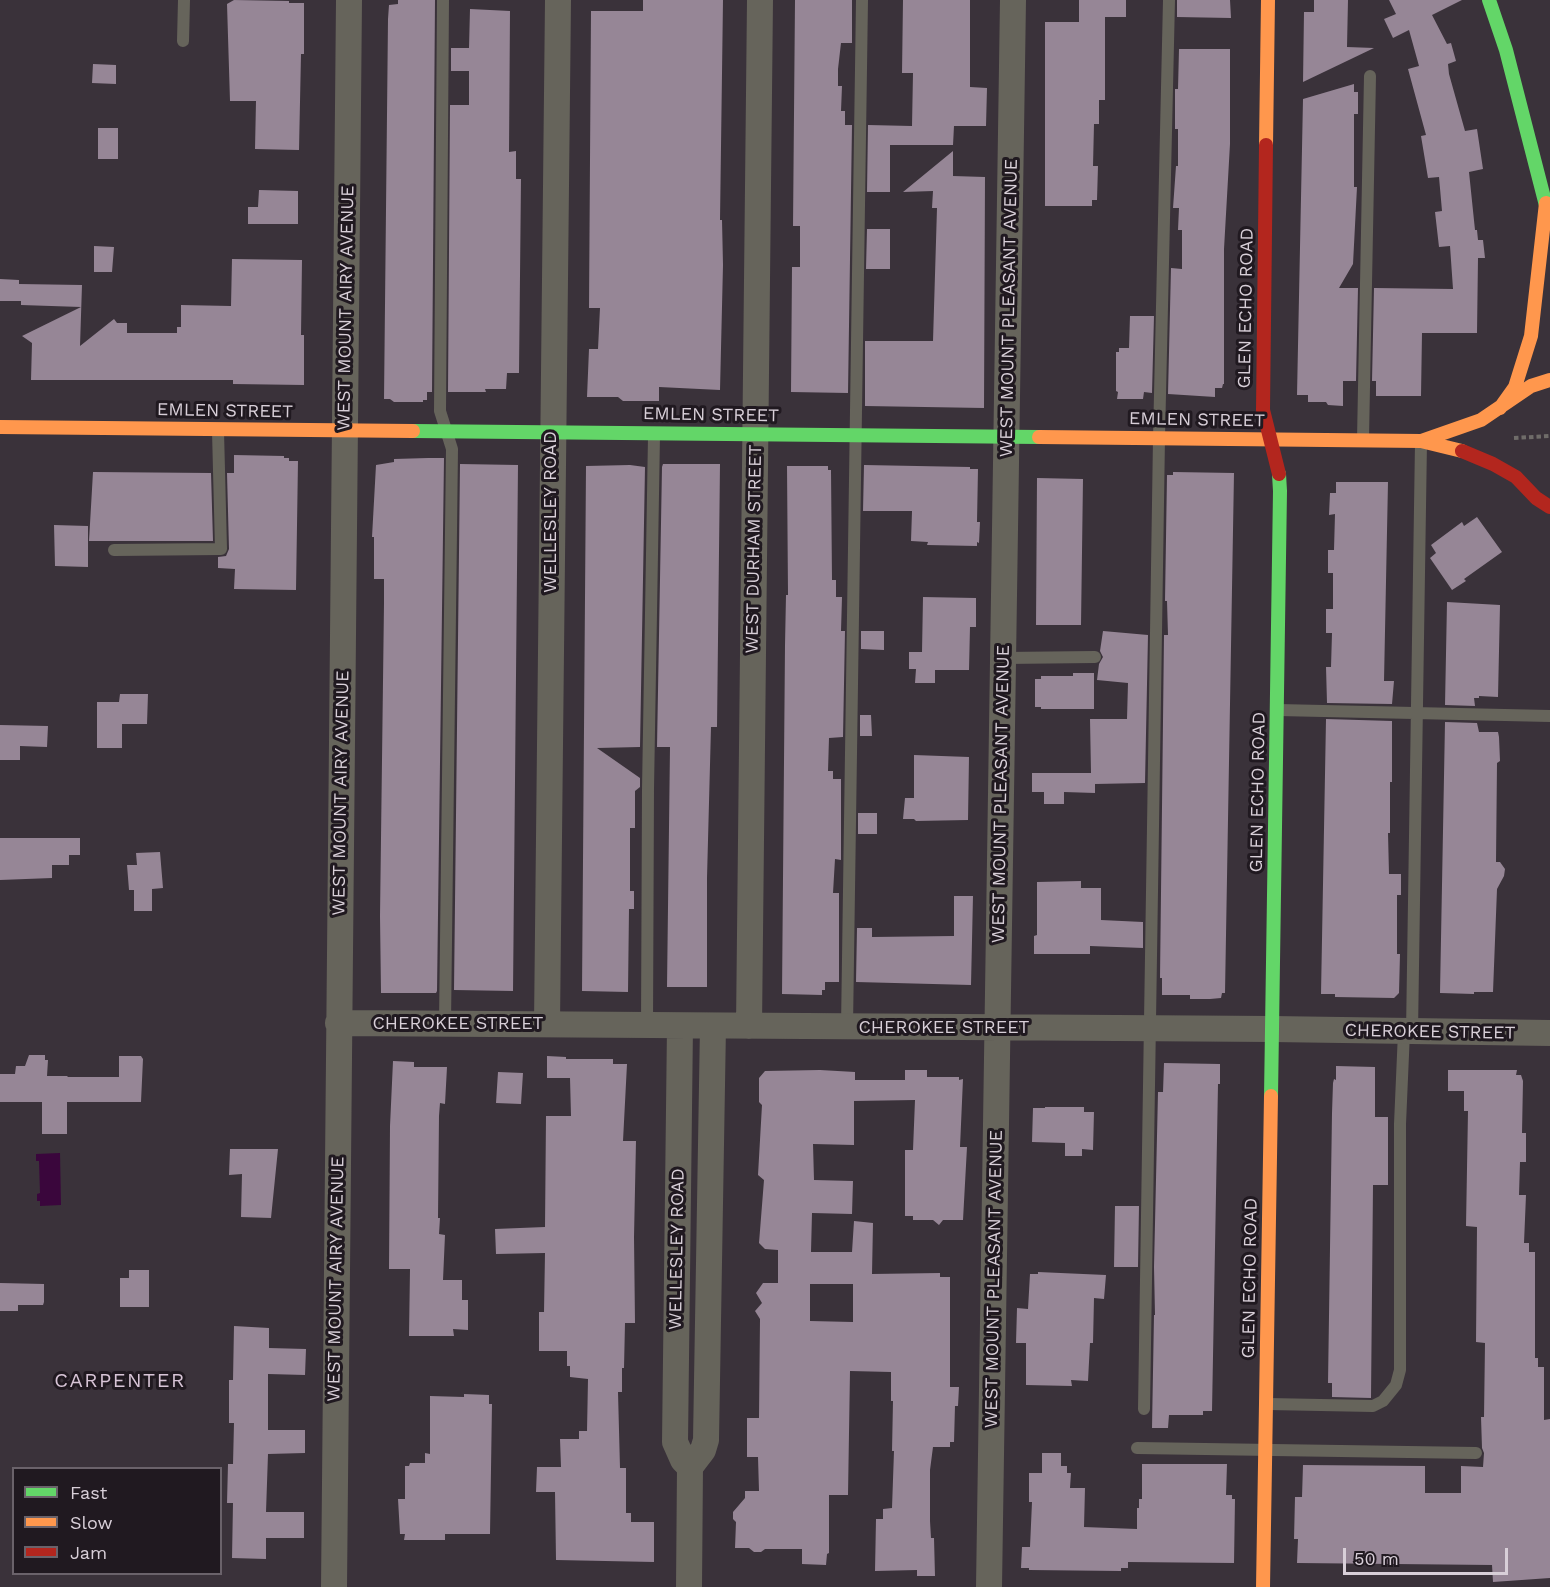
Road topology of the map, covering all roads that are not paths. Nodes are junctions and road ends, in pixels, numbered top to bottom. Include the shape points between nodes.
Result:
1 (184, 0) edge
2 (349, 0) edge
3 (443, 0) edge
4 (558, 0) edge
5 (759, 0) edge
6 (862, 0) edge
7 (1013, 0) edge
8 (1169, 0) edge
9 (1268, 0) edge
10 (1489, 0) edge
11 (183, 40) dead end
12 (1370, 76) dead end
13 (1548, 209) edge
14 (1550, 380) edge
15 (1500, 408) junction
16 (1498, 422) dead end
17 (0, 427) edge
18 (218, 429) junction
19 (344, 430) junction
20 (446, 431) junction
21 (552, 431) junction
22 (654, 432) junction
23 (755, 433) junction
24 (856, 434) junction
25 (1007, 436) junction
26 (1159, 438) junction
27 (1270, 439) junction
28 (1363, 440) junction
29 (1421, 441) junction
30 (1504, 455) dead end
31 (1516, 477) junction
32 (1549, 512) edge
33 (114, 550) dead end
34 (1095, 657) dead end
35 (1004, 658) junction
36 (1277, 710) junction
37 (1416, 715) junction
38 (1550, 716) edge
39 (338, 1023) junction
40 (445, 1023) junction
41 (547, 1024) junction
42 (647, 1026) junction
43 (680, 1026) junction
44 (713, 1026) junction
45 (749, 1026) junction
46 (847, 1027) junction
47 (998, 1029) junction
48 (1151, 1029) junction
49 (1272, 1029) junction
50 (1408, 1032) junction
51 (1550, 1033) edge
52 (693, 1250) junction
53 (1266, 1404) junction
54 (1144, 1409) dead end
55 (1137, 1448) dead end
56 (1265, 1450) junction
57 (1476, 1453) dead end
58 (334, 1587) edge
59 (689, 1587) edge
60 (989, 1587) edge
61 (1263, 1587) edge

1 - 11 lane
2 - 19 street, WEST MOUNT AIRY AVENUE
3 - 20 lane via 440,411
4 - 21 street, WELLESLEY ROAD
5 - 23 street, WEST DURHAM STREET
6 - 24 lane
7 - 25 street, WEST MOUNT PLEASANT AVENUE
8 - 26 lane
9 - 27 main road, GLEN ECHO ROAD via 1263,410
10 - 13 main road
12 - 28 lane
13 - 15 main road via 1526,356 1515,387
14 - 15 main road, EMLEN STREET via 1531,386
15 - 16 main road
15 - 29 main road, EMLEN STREET via 1465,427
17 - 18 main road, EMLEN STREET
18 - 19 main road, EMLEN STREET
18 - 33 lane via 221,549
19 - 20 main road, EMLEN STREET
19 - 39 street, WEST MOUNT AIRY AVENUE
20 - 21 main road, EMLEN STREET
20 - 40 lane via 452,456
21 - 22 main road, EMLEN STREET
21 - 41 street, WELLESLEY ROAD
22 - 23 main road, EMLEN STREET
22 - 42 lane
23 - 24 main road, EMLEN STREET
23 - 45 street, WEST DURHAM STREET
24 - 25 main road, EMLEN STREET
24 - 46 lane
25 - 26 main road, EMLEN STREET
25 - 35 street, WEST MOUNT PLEASANT AVENUE
26 - 27 main road, EMLEN STREET
26 - 48 lane
27 - 28 main road, EMLEN STREET
27 - 36 main road, GLEN ECHO ROAD via 1280,491
28 - 29 main road, EMLEN STREET
29 - 31 main road, EMLEN STREET via 1469,453
29 - 37 lane
30 - 31 main road
31 - 32 main road, EMLEN STREET
34 - 35 lane
35 - 47 street, WEST MOUNT PLEASANT AVENUE
36 - 37 lane
36 - 49 main road, GLEN ECHO ROAD
37 - 38 lane
37 - 50 lane
39 - 40 street, CHEROKEE STREET
39 - 58 street, WEST MOUNT AIRY AVENUE
40 - 41 street, CHEROKEE STREET
41 - 42 street, CHEROKEE STREET
42 - 43 street, CHEROKEE STREET
43 - 44 street, CHEROKEE STREET
43 - 52 street, WELLESLEY ROAD
44 - 45 street, CHEROKEE STREET
44 - 52 street, WELLESLEY ROAD
45 - 46 street, CHEROKEE STREET
46 - 47 street, CHEROKEE STREET
47 - 48 street, CHEROKEE STREET
47 - 60 street, WEST MOUNT PLEASANT AVENUE
48 - 49 street, CHEROKEE STREET
48 - 54 lane
49 - 50 street, CHEROKEE STREET
49 - 53 main road, GLEN ECHO ROAD
50 - 51 street, CHEROKEE STREET
50 - 53 lane via 1400,1124 1400,1370 1396,1385 1383,1401 1373,1406
52 - 59 street, WELLESLEY ROAD via 706,1440 690,1467
53 - 56 main road, GLEN ECHO ROAD
55 - 56 lane
56 - 57 lane
56 - 61 main road, GLEN ECHO ROAD

